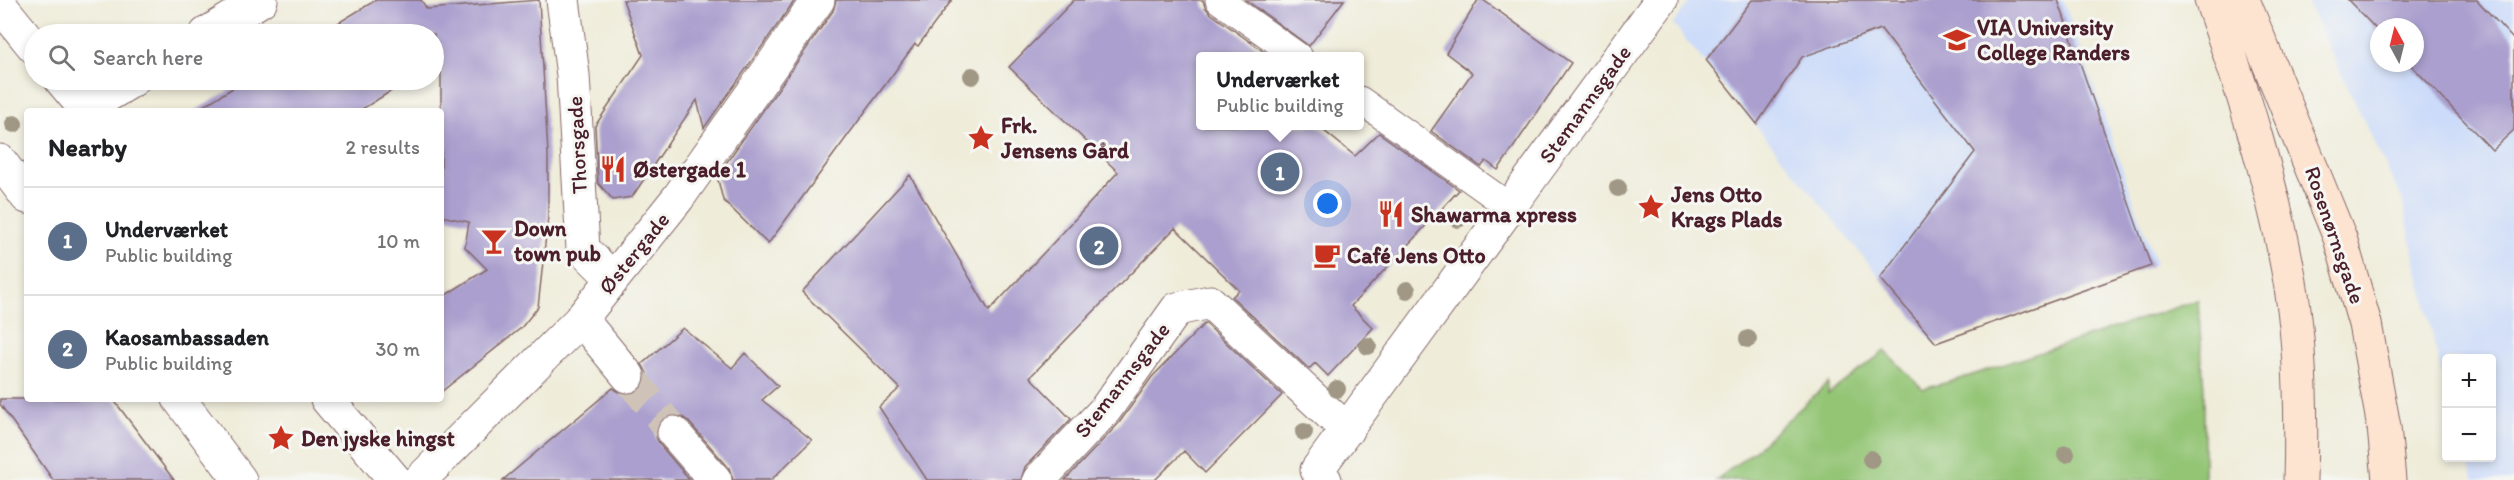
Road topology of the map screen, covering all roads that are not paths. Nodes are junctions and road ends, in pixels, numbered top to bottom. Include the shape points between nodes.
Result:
1 (261, 0) edge
2 (563, 0) edge
3 (818, 0) edge
4 (1220, 0) edge
5 (1661, 0) edge
6 (2211, 0) edge
7 (2243, 0) edge
8 (0, 5) edge
9 (222, 24) edge
10 (24, 35) edge
11 (1292, 52) edge
12 (69, 90) edge
13 (117, 90) edge
14 (1364, 104) edge
15 (84, 108) edge
16 (89, 108) edge
17 (0, 161) edge
18 (24, 193) edge
19 (1510, 207) junction
20 (613, 279) junction
21 (582, 319) junction
22 (628, 375) tunnel mouth
23 (181, 402) edge
24 (330, 402) edge
25 (1347, 430) junction
26 (674, 433) tunnel mouth
27 (240, 480) edge
28 (395, 480) edge
29 (420, 480) edge
30 (715, 480) edge
31 (1039, 480) edge
32 (1325, 480) edge
33 (2300, 480) edge
34 (2389, 480) edge

1 - 9 street
2 - 20 street, Thorsgade via 573,75 584,249
3 - 20 street, Østergade via 678,198
4 - 11 lane
5 - 19 street, Stemannsgade
6 - 33 main road, Rosenørnsgade via 2265,170 2289,277 2298,363
7 - 34 main road, Rosenørnsgade via 2340,238 2366,324 2385,427
8 - 10 street
12 - 15 street
13 - 16 street
14 - 19 lane
17 - 18 street
19 - 25 street, Stemannsgade
20 - 21 street, Østergade
21 - 22 street
21 - 29 street, Østergade
23 - 27 street
24 - 28 street
25 - 31 street, Stemannsgade via 1210,303 1177,309 1105,410
25 - 32 street, Stemannsgade via 1317,471
26 - 30 street

